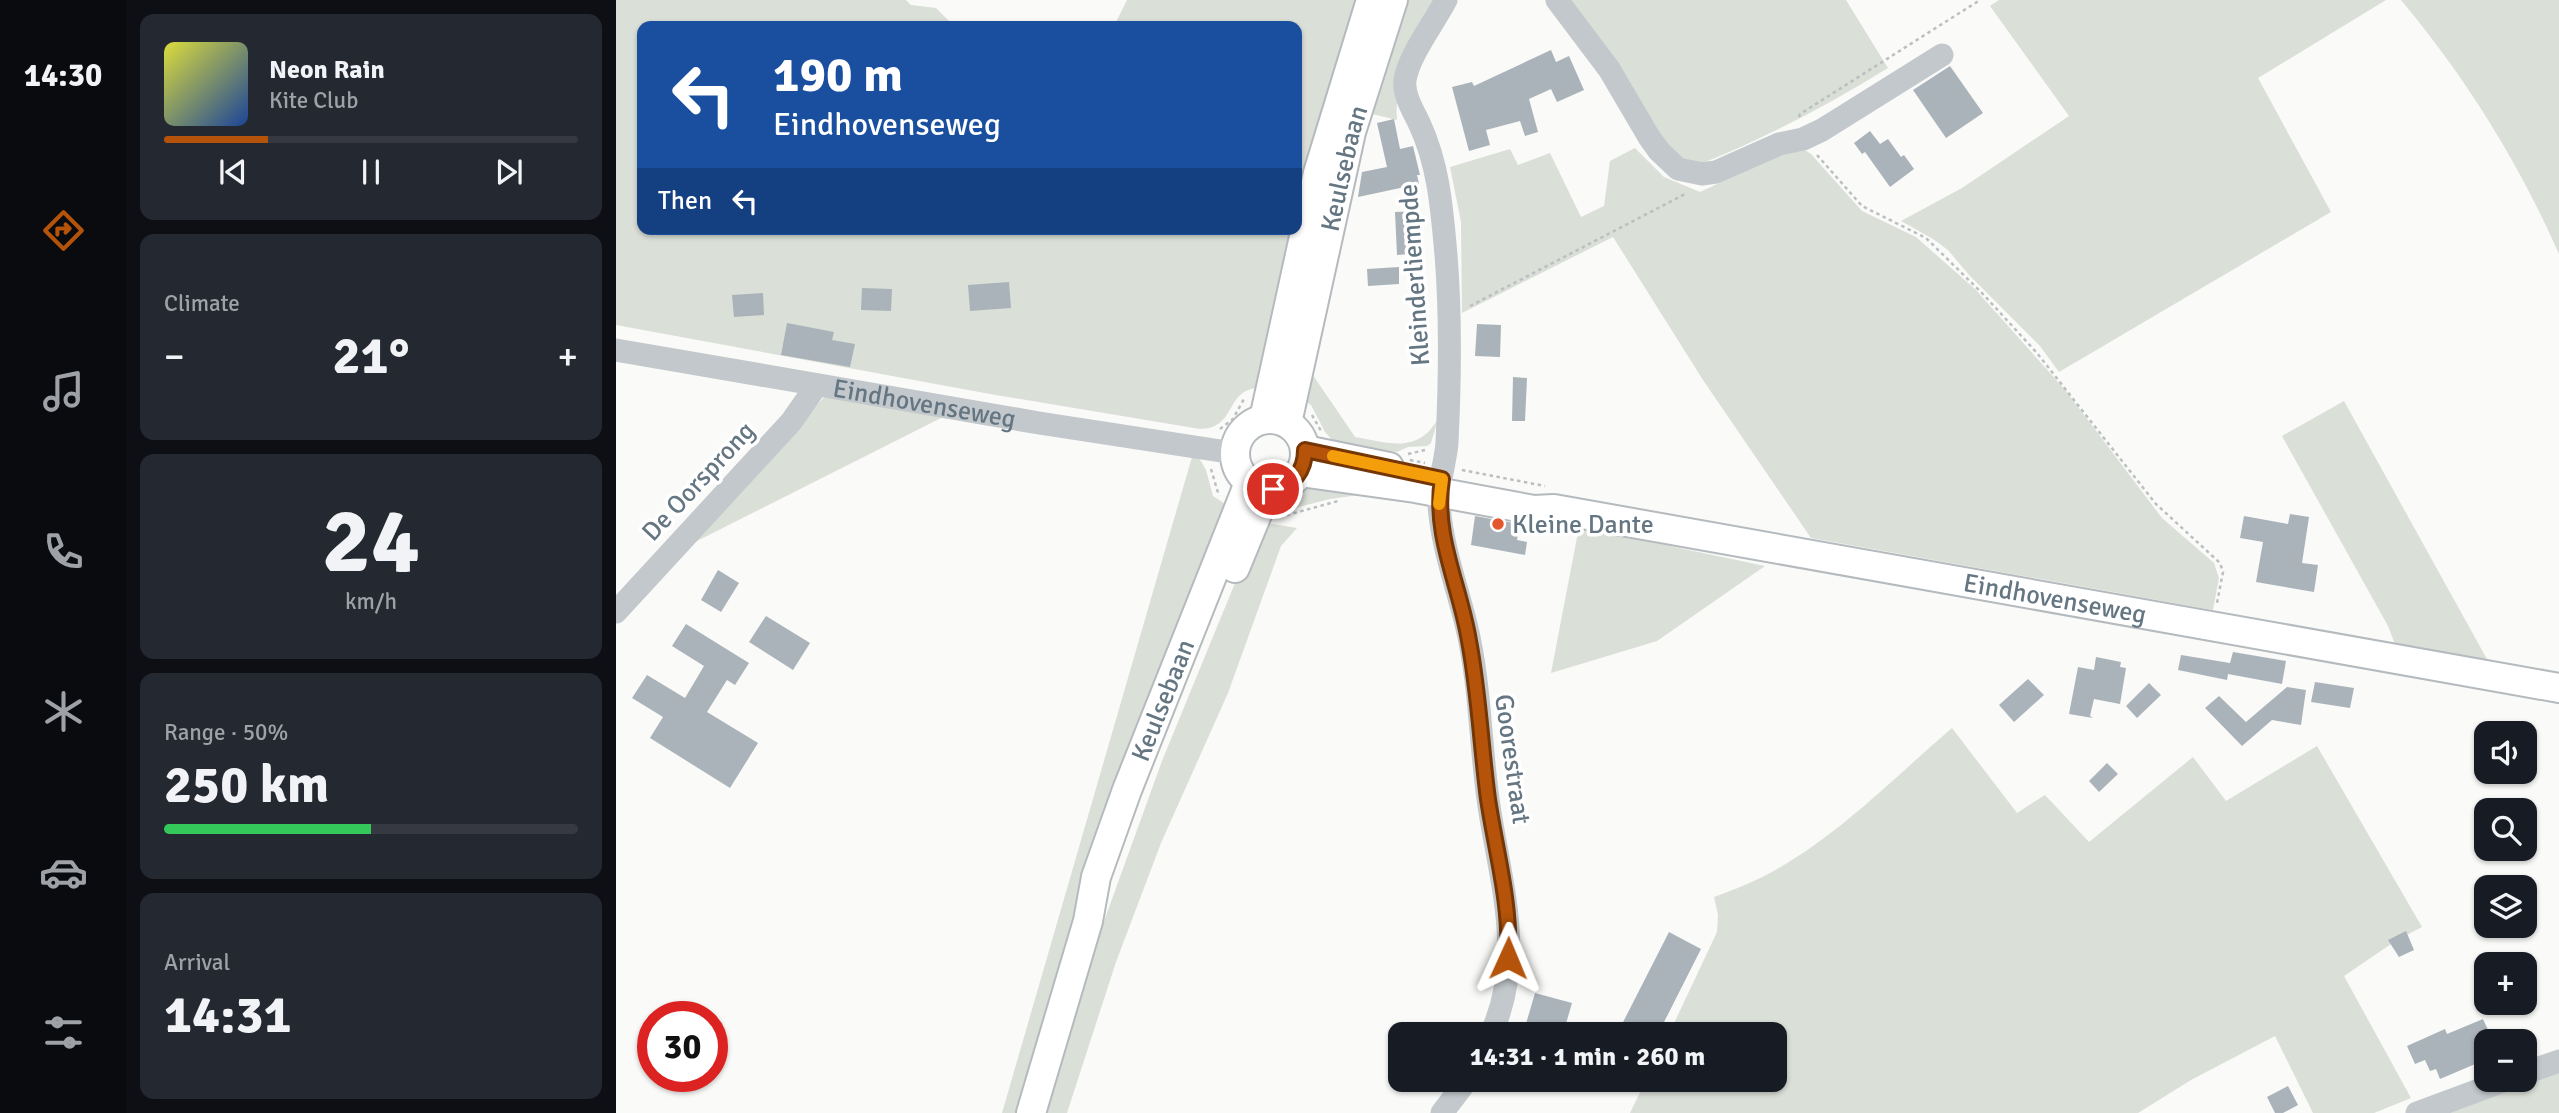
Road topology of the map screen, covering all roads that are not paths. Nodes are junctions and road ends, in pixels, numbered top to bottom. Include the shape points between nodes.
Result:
1 (1371, 0) edge
2 (1393, 0) edge
3 (1447, 0) edge
4 (1556, 0) edge
5 (1942, 55) dead end
6 (616, 349) edge
7 (817, 385) junction
8 (1276, 421) junction
9 (1234, 453) junction
10 (1303, 461) junction
11 (1441, 486) junction
12 (1252, 493) junction
13 (616, 612) edge
14 (2559, 688) edge
15 (1495, 1022) edge
16 (2559, 1061) edge
17 (2537, 1069) edge
18 (1458, 1092) edge
19 (2474, 1092) edge
20 (1031, 1113) edge
21 (1442, 1113) edge
22 (2417, 1113) edge

1 - 8 main road, Keulsebaan via 1318,173
2 - 8 main road, Keulsebaan via 1351,132
3 - 11 street, Kleinderliempde via 1409,66 1405,82 1405,92 1429,144 1447,263 1447,445
4 - 5 street via 1609,69 1659,151 1678,169 1702,174 1822,130
6 - 7 street, Eindhovenseweg
7 - 9 street, Eindhovenseweg
7 - 13 street, De Oorsprong via 791,422
8 - 9 main road via 1246,428
8 - 10 main road via 1297,431
9 - 12 main road
10 - 11 main road, Eindhovenseweg
10 - 12 main road via 1287,485
11 - 14 main road, Eindhovenseweg via 1527,494 1554,509
11 - 15 street, Goorestraat via 1441,530 1470,642 1489,801 1509,916 1507,971
12 - 20 main road, Keulsebaan via 1108,883 1088,921
16 - 17 street
18 - 21 street
19 - 22 street

